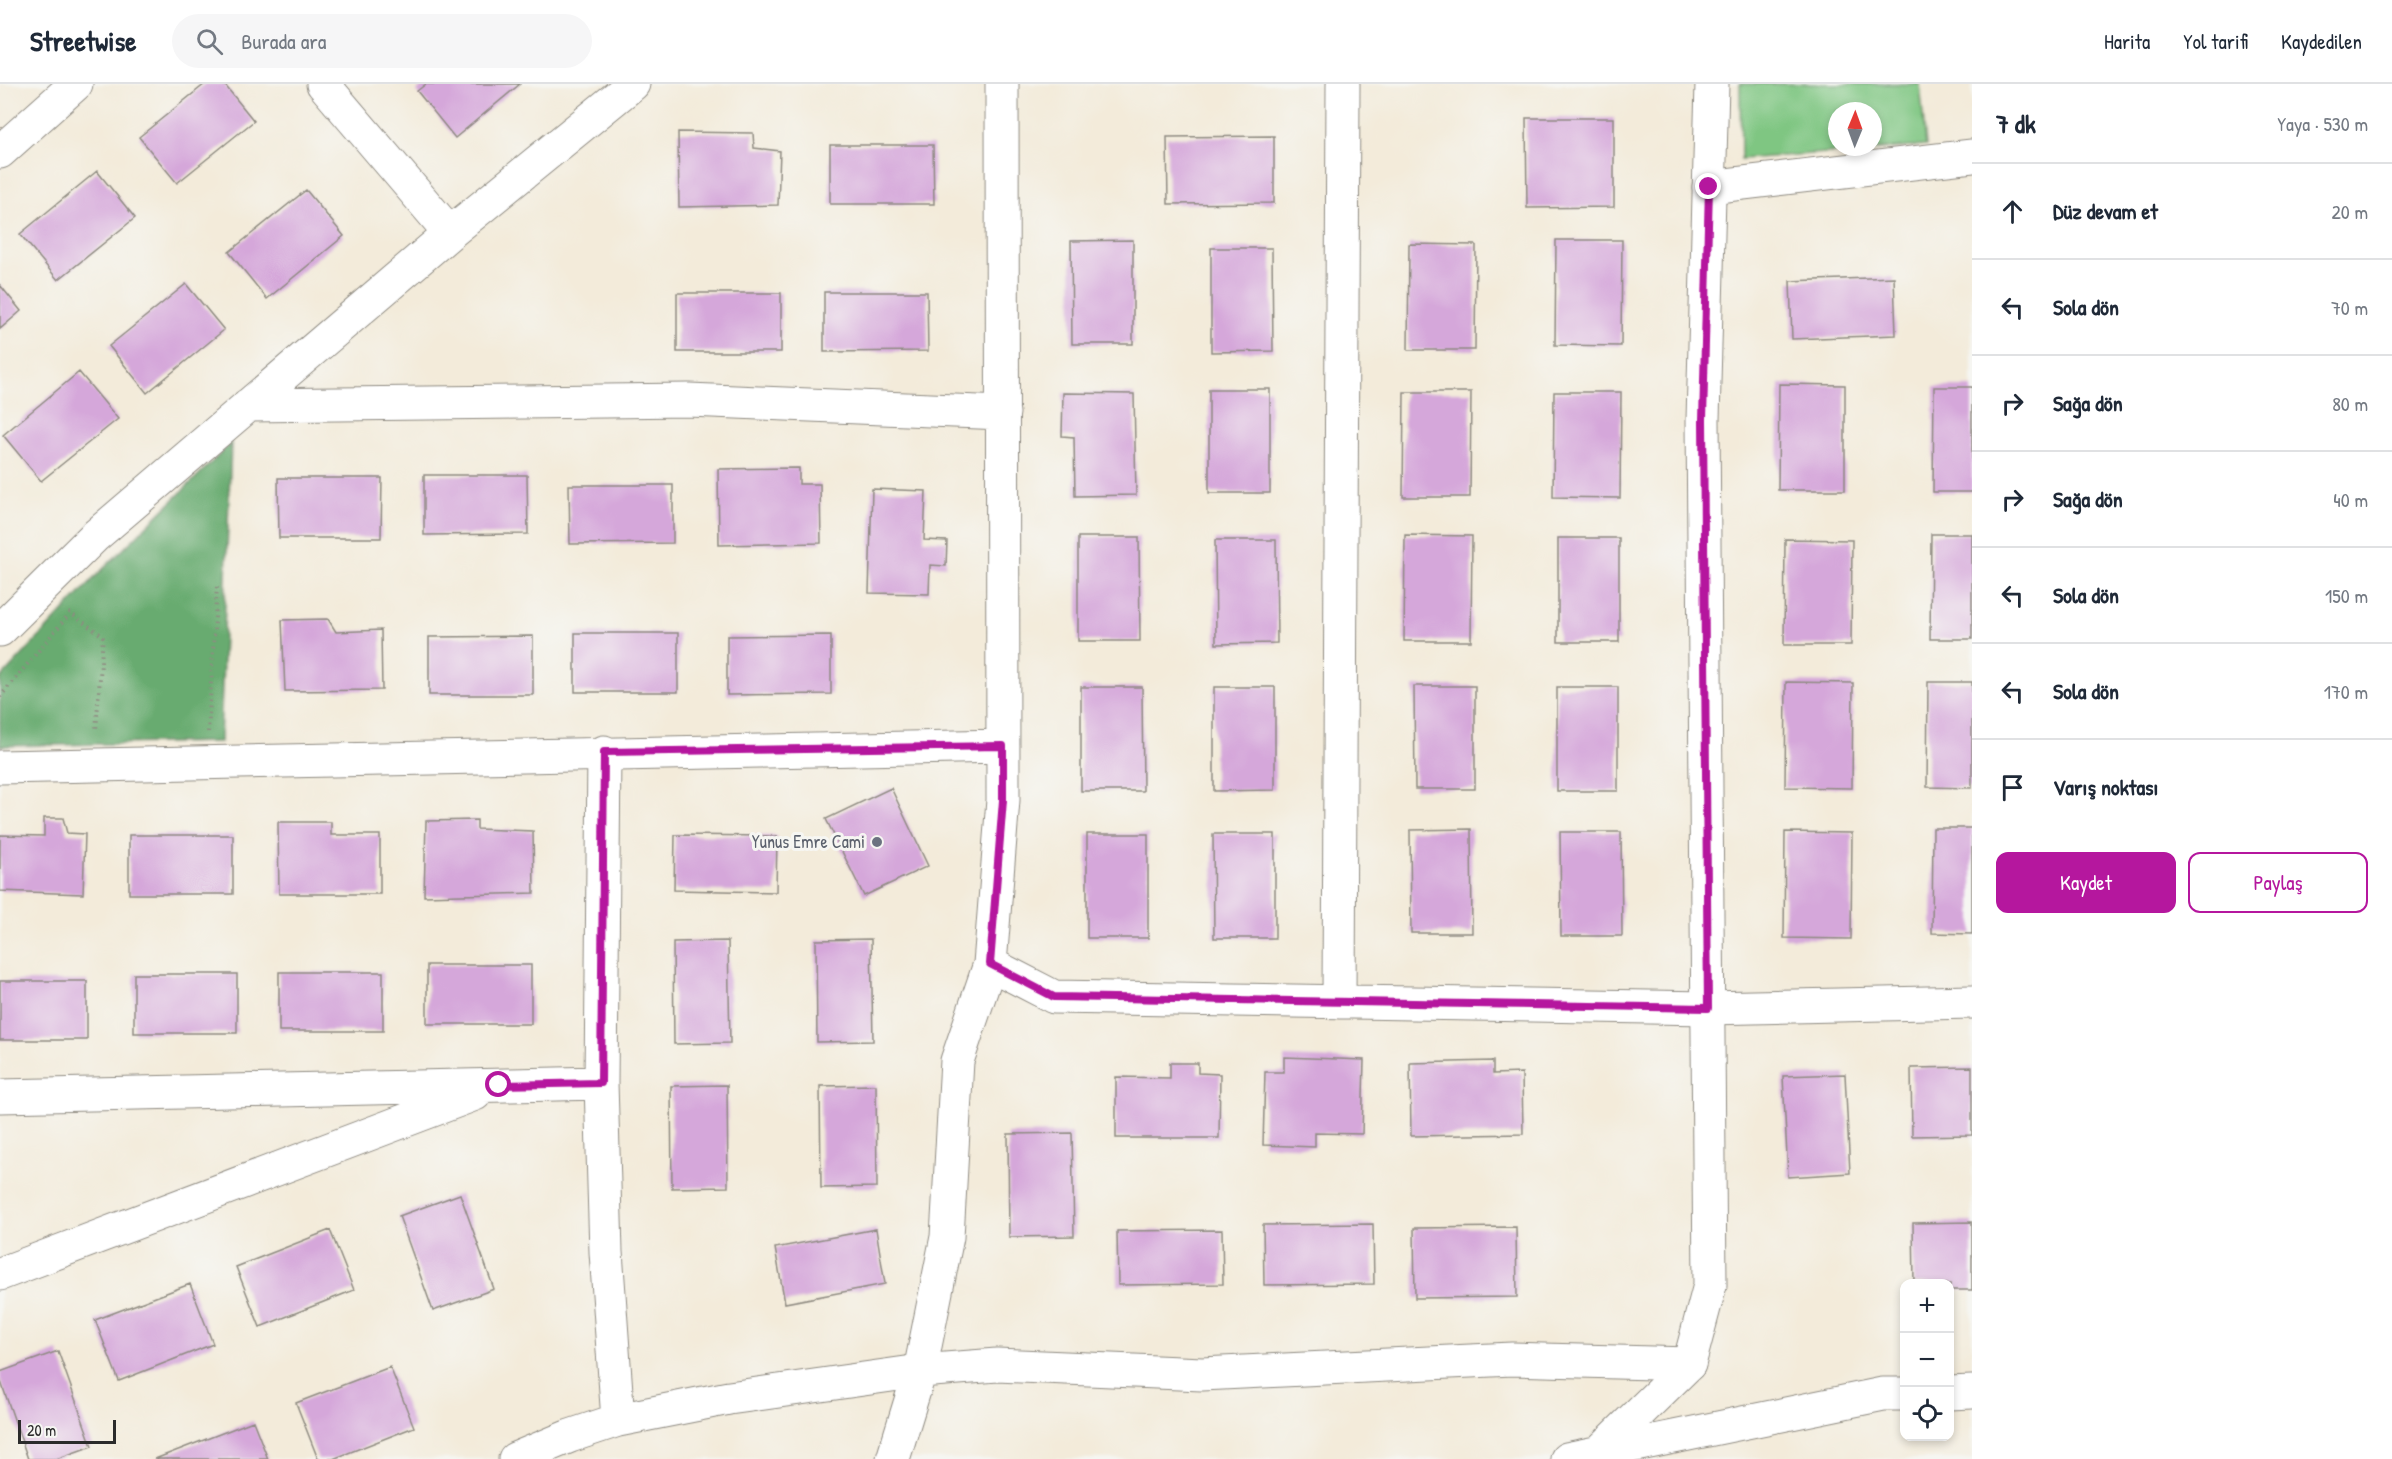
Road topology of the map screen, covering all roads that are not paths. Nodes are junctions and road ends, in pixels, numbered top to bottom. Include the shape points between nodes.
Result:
1 (76, 84) edge
2 (322, 84) edge
3 (633, 84) edge
4 (1002, 84) edge
5 (1343, 84) edge
6 (1712, 84) edge
7 (0, 152) edge
8 (1972, 156) edge
9 (1709, 187) junction
10 (450, 233) junction
11 (248, 405) junction
12 (1003, 413) junction
13 (0, 630) edge
14 (1003, 746) junction
15 (604, 752) junction
16 (0, 766) edge
17 (990, 964) junction
18 (1339, 1002) junction
19 (1972, 1002) edge
20 (1708, 1008) junction
21 (601, 1083) junction
22 (499, 1085) junction
23 (0, 1096) edge
24 (0, 1275) edge
25 (1689, 1364) junction
26 (920, 1371) junction
27 (1972, 1392) edge
28 (1954, 1393) edge
29 (1900, 1394) edge
30 (618, 1420) junction
31 (1582, 1456) edge
32 (515, 1459) edge
33 (893, 1459) edge

1 - 7 street
2 - 10 street
3 - 10 street
4 - 12 street
5 - 18 street
6 - 9 street
8 - 9 street
9 - 20 street via 1703,420
10 - 11 street
11 - 12 street via 689,400
11 - 13 street via 94,537
12 - 14 street
14 - 15 street
14 - 17 street via 1003,800
15 - 16 street
15 - 21 street
17 - 18 street via 1054,997
17 - 26 street via 957,1061 946,1237
18 - 20 street
19 - 20 street
20 - 25 street via 1710,1285
21 - 22 street
21 - 30 street via 606,1252
22 - 23 street
22 - 24 street
25 - 26 street via 1512,1359 1202,1374 997,1365
25 - 31 street
26 - 30 street via 729,1398
26 - 33 street
27 - 28 street
29 - 31 street via 1883,1394
30 - 32 street

